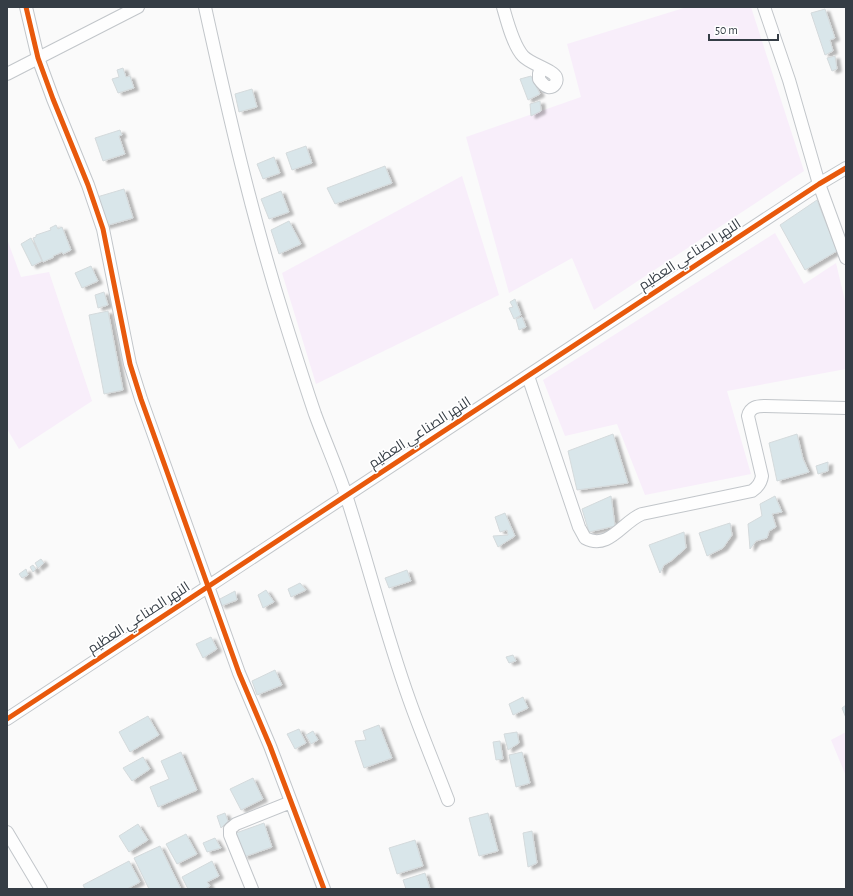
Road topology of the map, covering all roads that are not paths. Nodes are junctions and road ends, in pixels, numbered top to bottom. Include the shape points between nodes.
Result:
1 (26, 7) edge
2 (138, 7) edge
3 (205, 7) edge
4 (503, 7) edge
5 (764, 7) edge
6 (38, 58) junction
7 (544, 69) dead end
8 (7, 74) edge
9 (846, 168) edge
10 (819, 184) junction
11 (846, 258) edge
12 (528, 376) junction
13 (846, 408) edge
14 (346, 496) junction
15 (207, 587) junction
16 (7, 719) edge
17 (448, 800) dead end
18 (292, 802) junction
19 (7, 832) edge
20 (41, 889) edge
21 (252, 889) edge
22 (324, 889) edge

1 - 6 street
2 - 6 street
3 - 14 street via 257,226 316,415
4 - 7 street via 519,50 527,60
5 - 10 street via 789,80
6 - 8 street
6 - 15 street via 103,229 132,371
9 - 10 street, النهر الصناعي العظيم
10 - 11 street
10 - 12 street, النهر الصناعي العظيم
12 - 13 street via 579,528 585,538 596,542 612,536 630,520 642,514 752,491 758,487 762,476 748,416 752,408
12 - 14 street, النهر الصناعي العظيم
14 - 15 street, النهر الصناعي العظيم
14 - 17 street via 409,700
15 - 16 street, النهر الصناعي العظيم
15 - 18 street
18 - 21 street via 236,824 230,829 230,835
18 - 22 street
19 - 20 street

